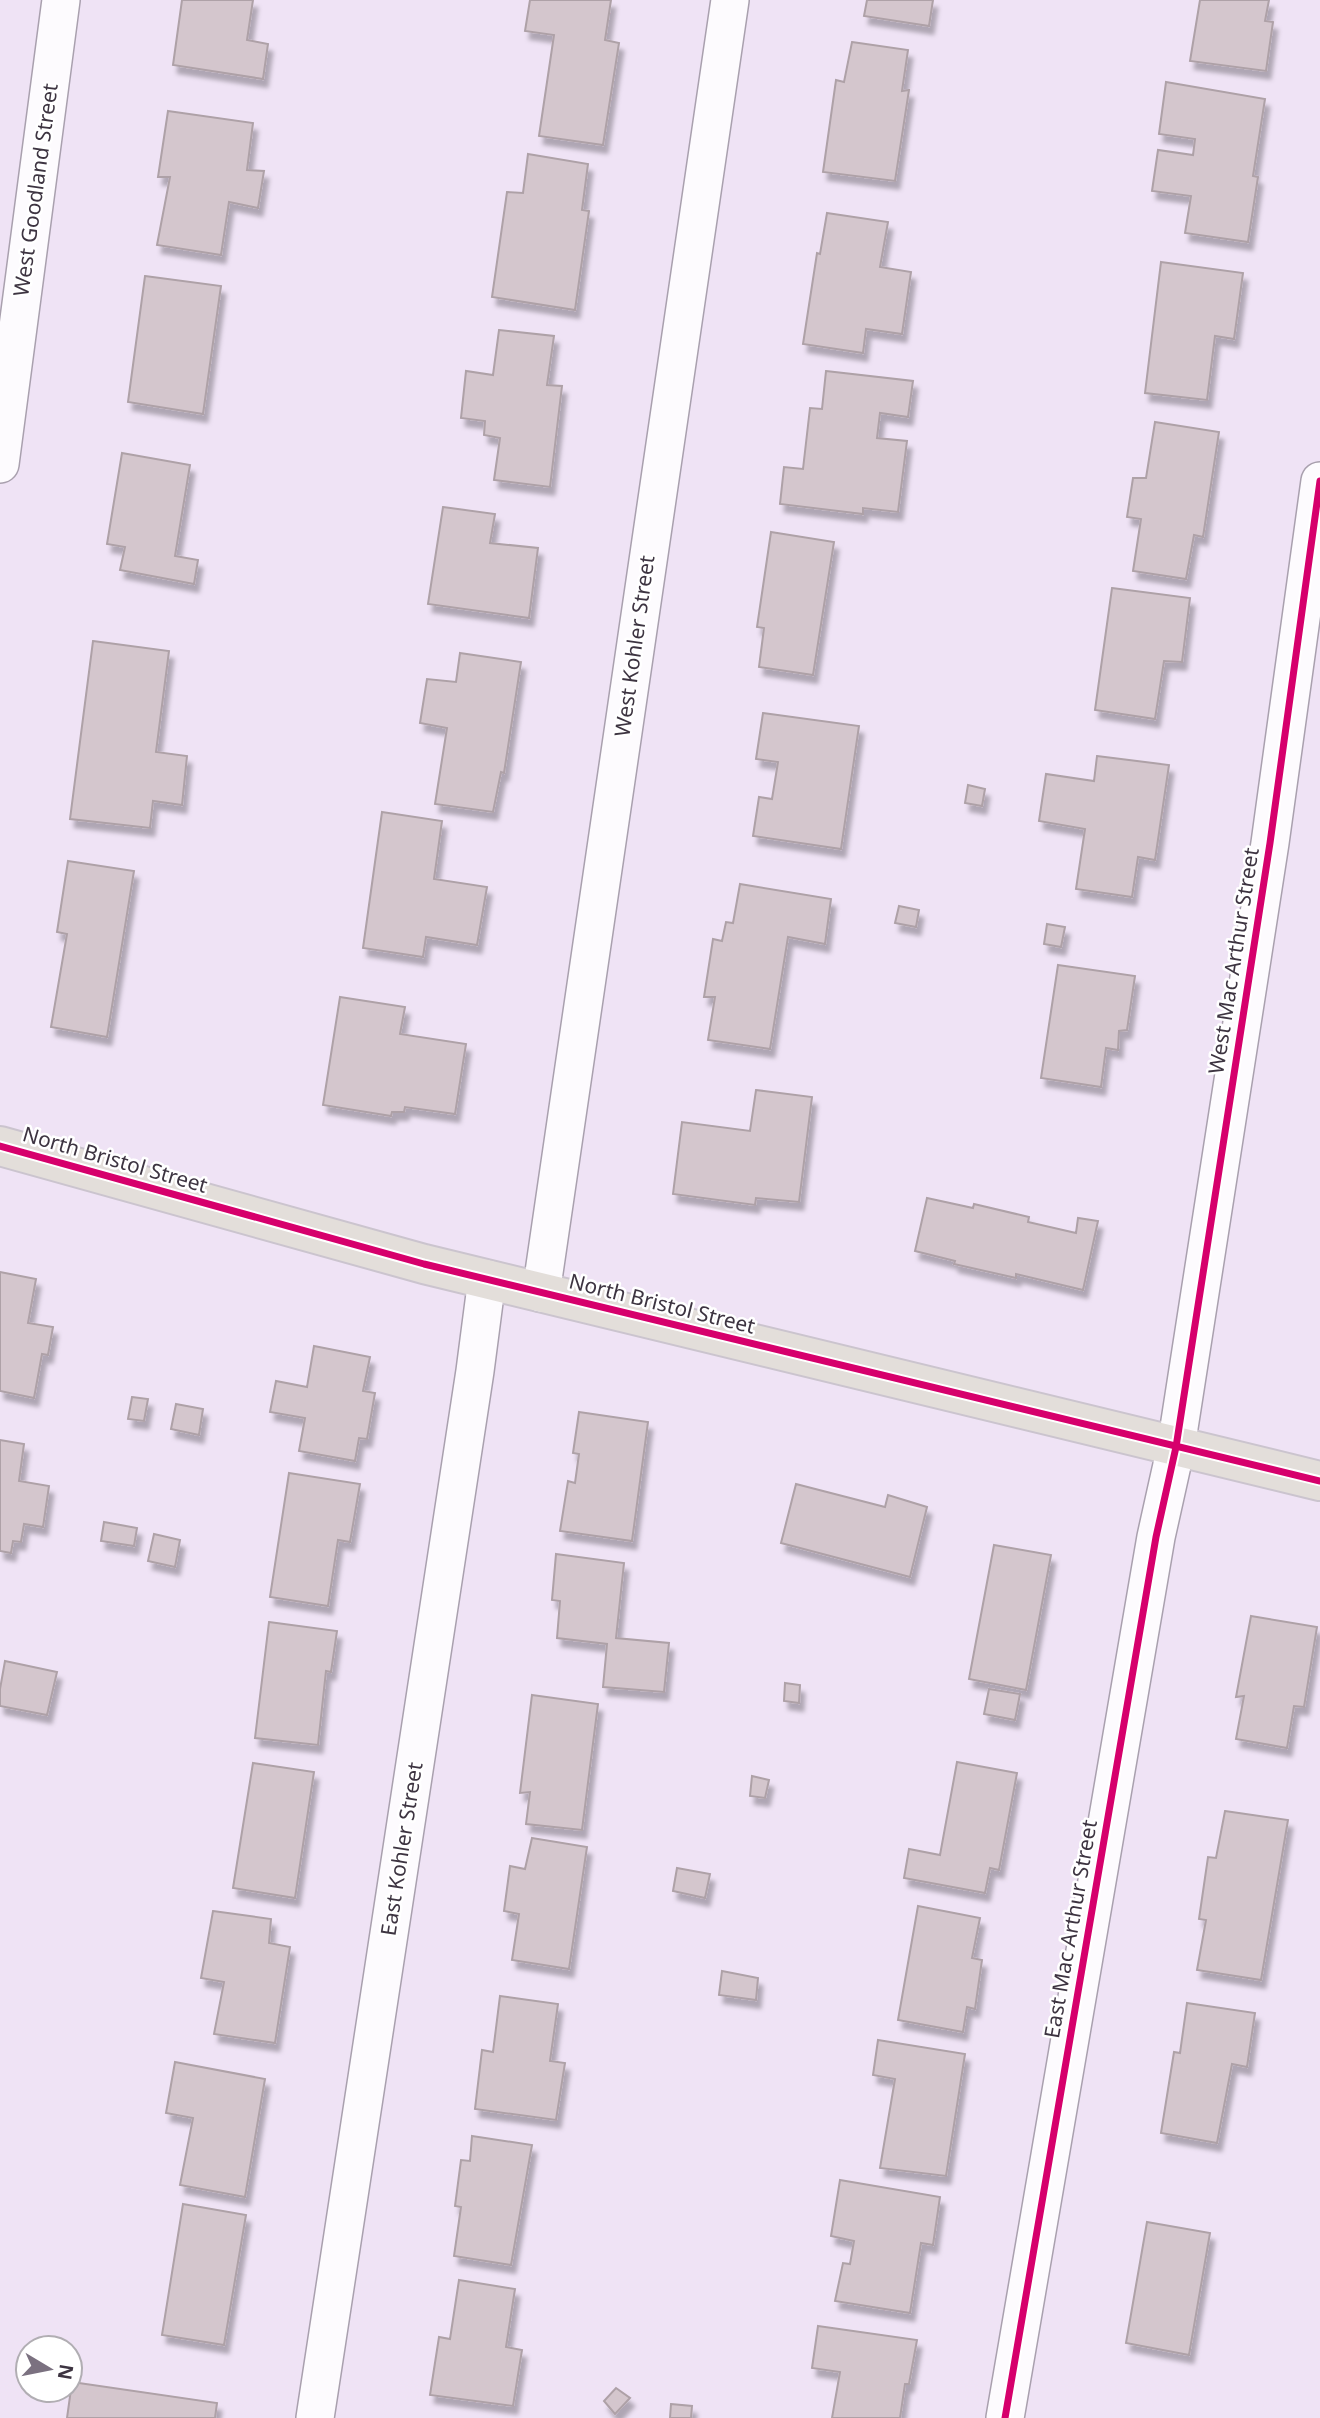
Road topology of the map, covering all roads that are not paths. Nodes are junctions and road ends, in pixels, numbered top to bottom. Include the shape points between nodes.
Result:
1 (61, 0) edge
2 (730, 0) edge
3 (0, 464) edge
4 (1320, 481) edge
5 (1304, 708) edge
6 (0, 1146) edge
7 (487, 1279) junction
8 (541, 1293) junction
9 (1176, 1447) junction
10 (1320, 1481) edge
11 (315, 2418) edge
12 (1005, 2418) edge

1 - 3 street, West Goodland Street
2 - 8 street, West Kohler Street
4 - 5 street, West Mac Arthur Street
5 - 9 street, West Mac Arthur Street via 1270,843
6 - 7 main road, North Bristol Street
7 - 8 main road, North Bristol Street
7 - 11 street, East Kohler Street
8 - 9 main road, North Bristol Street
9 - 10 main road, North Bristol Street
9 - 12 street, East Mac Arthur Street via 1156,1537

